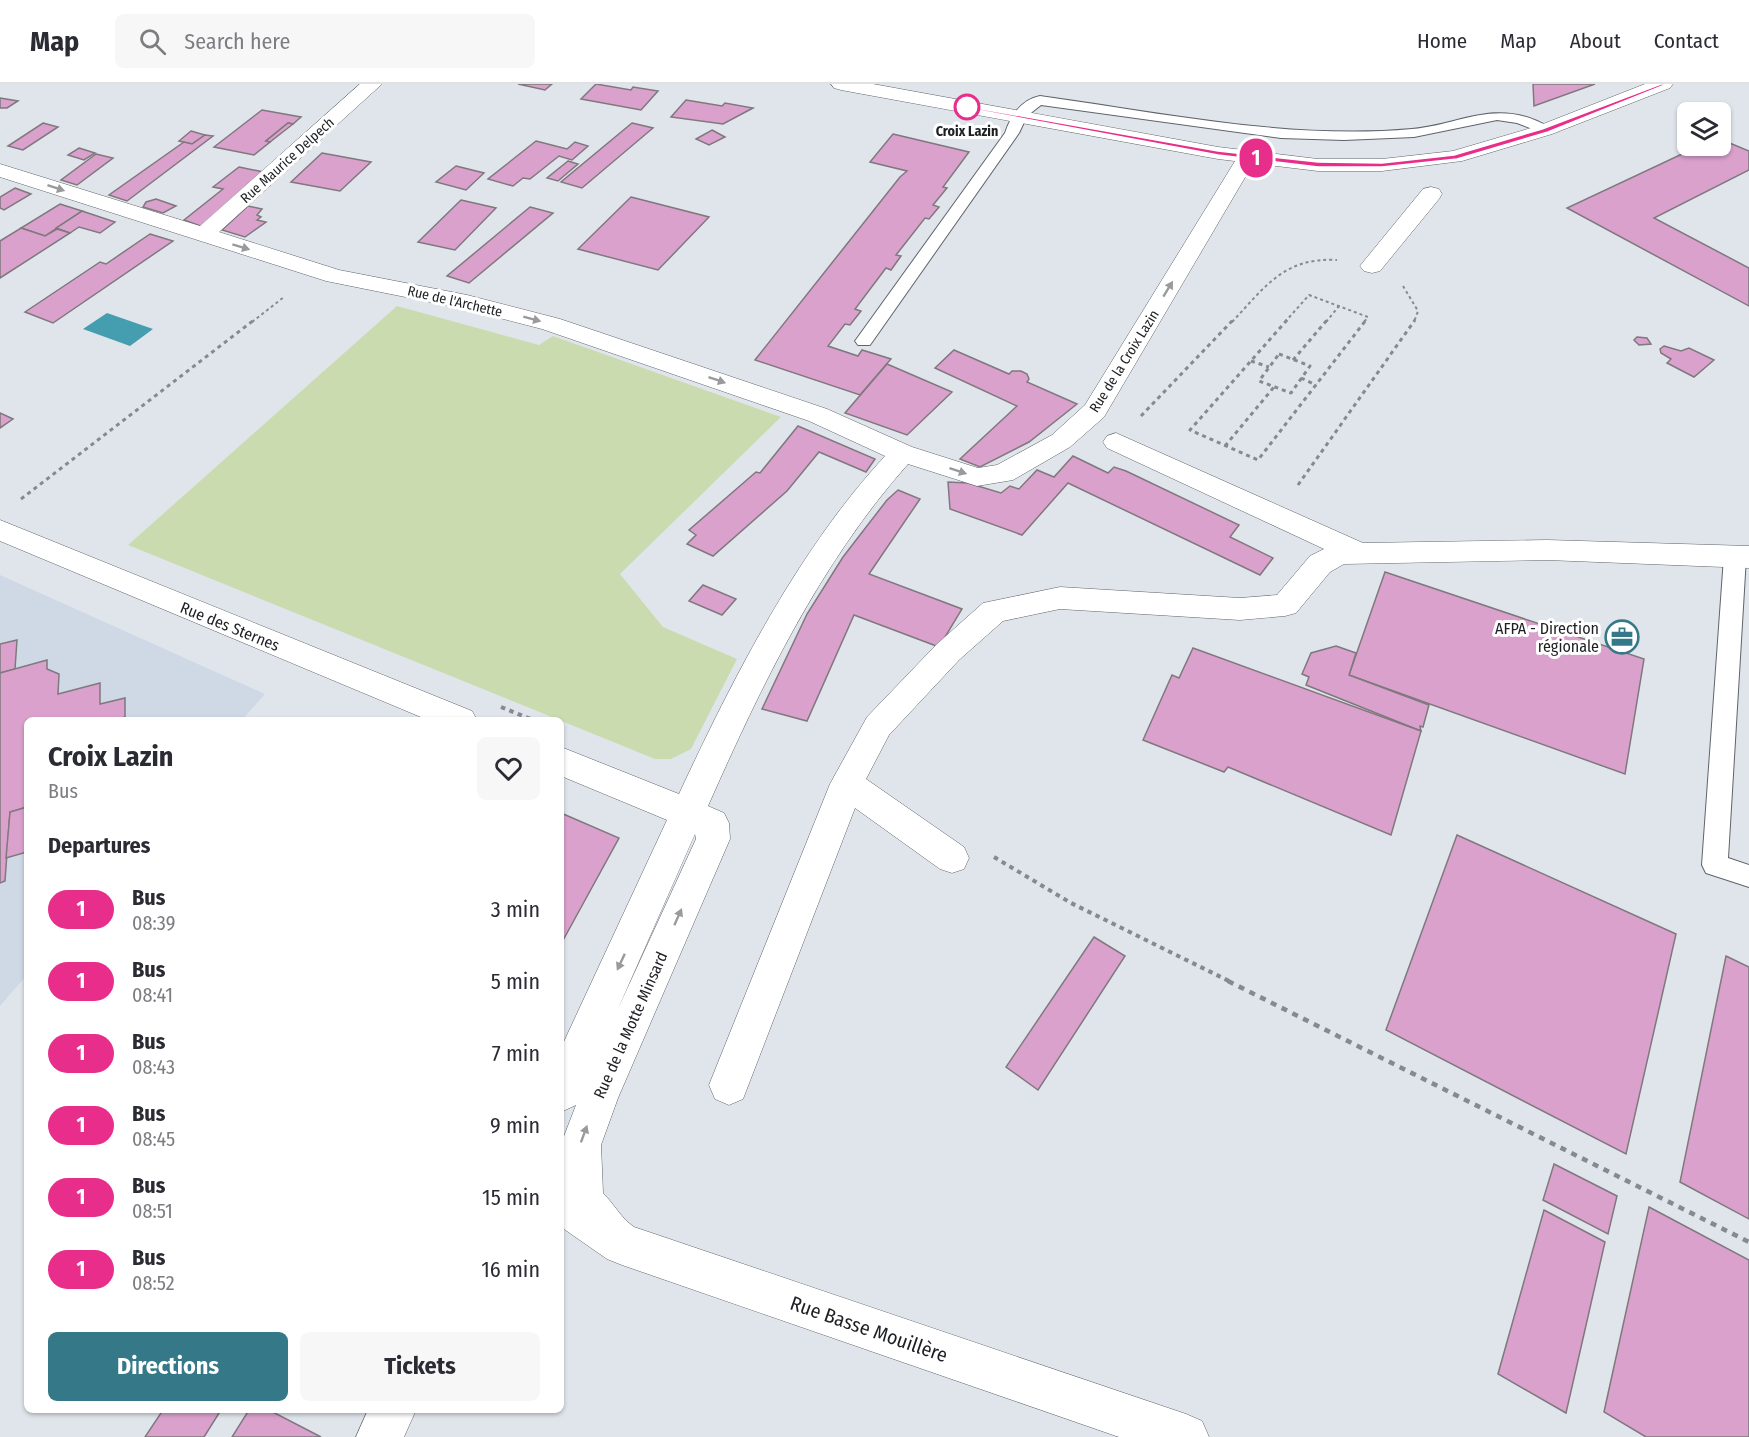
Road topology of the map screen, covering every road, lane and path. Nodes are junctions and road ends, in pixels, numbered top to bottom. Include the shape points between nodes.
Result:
1 (372, 84) edge
2 (841, 84) edge
3 (1663, 84) edge
4 (1018, 117) junction
5 (1545, 130) junction
6 (1247, 157) junction
7 (0, 170) edge
8 (1431, 194) dead end
9 (203, 235) junction
10 (1372, 266) junction
11 (318, 271) junction
12 (1339, 306) junction
13 (864, 341) dead end
14 (1293, 360) junction
15 (1251, 361) junction
16 (1269, 367) junction
17 (1301, 378) junction
18 (1316, 385) junction
19 (1274, 387) junction
20 (1116, 442) joint
21 (1226, 446) junction
22 (903, 453) junction
23 (1197, 479) junction
24 (15, 503) dead end
25 (1276, 515) junction
26 (0, 530) edge
27 (1361, 554) junction
28 (1742, 557) edge
29 (454, 717) edge
30 (564, 762) edge
31 (848, 784) junction
32 (689, 813) junction
33 (952, 858) joint
34 (1749, 876) edge
35 (564, 1085) edge
36 (729, 1085) dead end
37 (564, 1204) edge
38 (1749, 1242) edge
39 (622, 1244) junction
40 (391, 1413) edge
41 (379, 1437) edge
42 (1186, 1437) edge

1 - 9 street, Rue Maurice Delpech
2 - 4 street
3 - 5 street
4 - 5 lane via 1035,101 1050,99 1309,136 1414,133 1497,116 1520,119
4 - 6 street
4 - 13 lane via 1012,132
5 - 6 street via 1455,157 1382,165 1318,165
22 -> 6 street, Rue de la Croix Lazin via 977,477 1004,473 1062,441 1095,411
7 -> 9 street, Rue de l'Archette
8 - 10 street
9 -> 11 street, Rue de l'Archette
10 - 20 path via 1322,259 1288,266
10 - 25 path via 1393,276 1408,292 1418,310 1414,322
11 -> 22 street, Rue de l'Archette via 468,302 551,324 818,416
11 - 24 path
12 - 14 path
12 - 15 path via 1309,295
12 - 18 path via 1368,318
14 - 16 path via 1279,354
14 - 17 path via 1310,366
15 - 16 path
15 - 21 path via 1191,430
16 - 19 path via 1259,381
17 - 18 path
17 - 19 path via 1290,393
18 - 21 path via 1258,460
19 - 21 path
20 - 23 street
21 - 23 path
22 - 32 street, Rue de la Motte Minsard via 875,484 811,574 731,717
23 - 25 street
25 - 27 street
26 - 29 street, Rue des Sternes
27 - 28 street via 1546,550
27 - 31 street via 1340,554 1320,564 1285,604 1240,609 1060,597 994,611 948,652 878,726
28 - 34 lane via 1715,865
30 - 32 street
31 - 33 street
31 - 36 street
32 -> 35 street, Rue de la Motte Minsard
39 -> 32 street, Rue de la Motte Minsard via 582,1201 580,1145 598,1095 713,839 712,823
33 - 38 path via 979,849 1071,903
37 - 39 street, Rue Basse Mouillère
39 - 42 street, Rue Basse Mouillère
40 - 41 street

